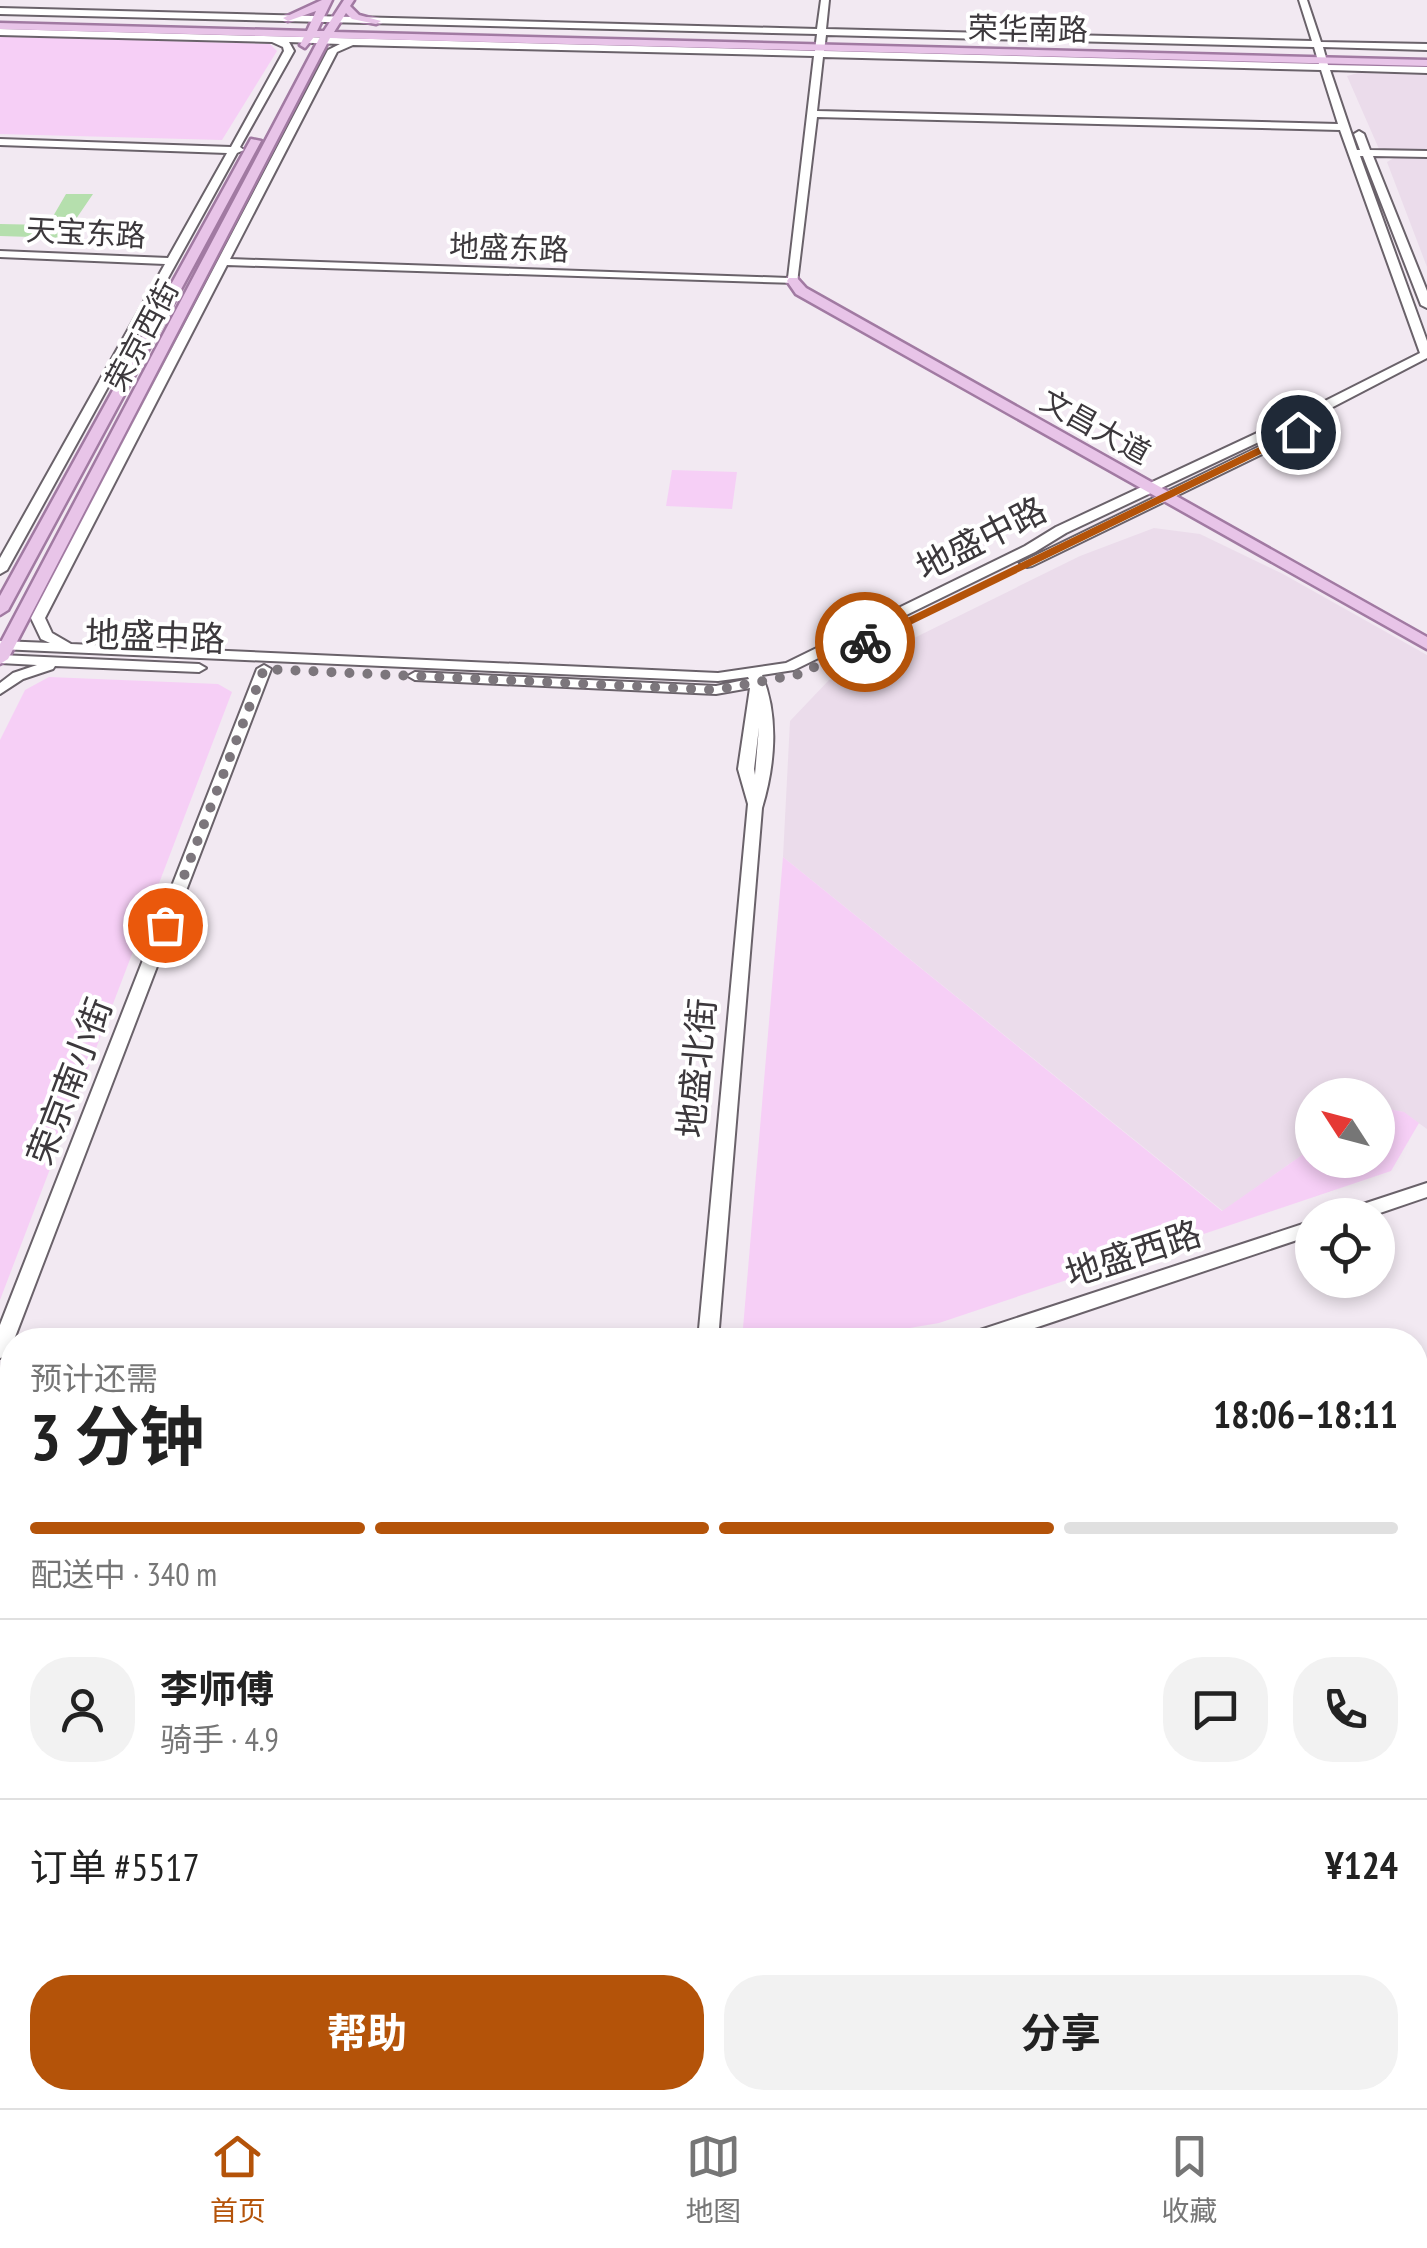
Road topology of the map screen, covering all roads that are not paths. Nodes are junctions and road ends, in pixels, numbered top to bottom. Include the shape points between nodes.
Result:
1 (824, 0) edge
2 (1305, 0) edge
3 (325, 3) edge
4 (348, 4) edge
5 (0, 14) edge
6 (288, 18) junction
7 (376, 21) junction
8 (466, 23) junction
9 (0, 29) edge
10 (497, 29) junction
11 (322, 30) junction
12 (156, 31) junction
13 (943, 35) junction
14 (187, 37) junction
15 (272, 39) junction
16 (359, 42) junction
17 (819, 42) junction
18 (981, 42) junction
19 (670, 44) junction
20 (1427, 50) edge
21 (703, 51) junction
22 (1325, 56) junction
23 (1168, 57) junction
24 (1210, 64) junction
25 (1427, 67) edge
26 (814, 114) junction
27 (1344, 128) junction
28 (0, 142) edge
29 (233, 150) junction
30 (250, 150) junction
31 (1360, 153) junction
32 (1427, 154) edge
33 (0, 254) edge
34 (170, 261) junction
35 (223, 262) junction
36 (793, 281) junction
37 (1427, 305) edge
38 (1427, 354) edge
39 (1427, 369) edge
40 (1165, 489) junction
41 (0, 570) edge
42 (0, 610) edge
43 (1427, 632) edge
44 (1427, 644) edge
45 (74, 648) junction
46 (2, 650) edge
47 (64, 663) junction
48 (264, 669) junction
49 (756, 677) junction
50 (0, 690) edge
51 (1427, 1190) edge
52 (1395, 1201) edge
53 (1295, 1234) edge
54 (9, 1328) edge
55 (709, 1328) edge
56 (1010, 1328) edge

1 - 17 street
2 - 22 street
3 - 6 main road
3 - 11 main road
4 - 7 main road via 356,17
4 - 11 main road
5 - 6 street
5 - 11 main road
6 - 11 street
7 - 8 street
7 - 11 street
8 - 10 street
8 - 17 street
9 - 12 main road
9 - 14 street
10 - 11 main road, 荣华南路
10 - 17 main road, 荣华南路
11 - 12 main road
11 - 15 street
11 - 16 street
11 - 19 main road, 荣华南路
11 - 30 main road, 荣京西街
11 - 46 main road, 荣京西街
12 - 14 street
13 - 17 street
13 - 18 street
13 - 22 street
14 - 15 street
15 - 29 street via 289,50
16 - 21 street
16 - 35 street via 333,50
17 - 18 main road, 荣华南路
17 - 19 main road, 荣华南路
17 - 21 street
17 - 23 main road, 荣华南路
17 - 24 street
17 - 26 street
18 - 22 main road, 荣华南路
19 - 21 street
20 - 22 main road, 荣华南路
22 - 23 main road, 荣华南路
22 - 24 street
22 - 25 main road, 荣华南路
22 - 27 street
22 - 31 street
23 - 24 street
26 - 27 street
26 - 36 street
27 - 31 street
28 - 29 street
29 - 30 street
29 - 34 street
30 - 42 main road, 荣京西街
31 - 32 street
31 - 37 street
31 - 38 street
33 - 34 street, 天宝东路
34 - 41 street
35 - 36 street, 地盛东路
35 - 45 street via 38,618 46,636
36 - 40 main road, 文昌大道
38 - 40 street
39 - 40 street
40 - 43 main road, 文昌大道
40 - 44 main road, 文昌大道
40 - 49 street, 地盛中路 via 800,674
45 - 46 street, 地盛中路
45 - 49 street, 地盛中路
46 - 47 street, 地盛中路
47 - 48 street, 地盛中路
47 - 50 street via 21,674
48 - 49 street, 地盛中路 via 716,690
48 - 54 street, 荣京南小街
49 - 55 street, 地盛北街 via 767,720 754,802
51 - 52 street
53 - 56 street, 地盛西路

